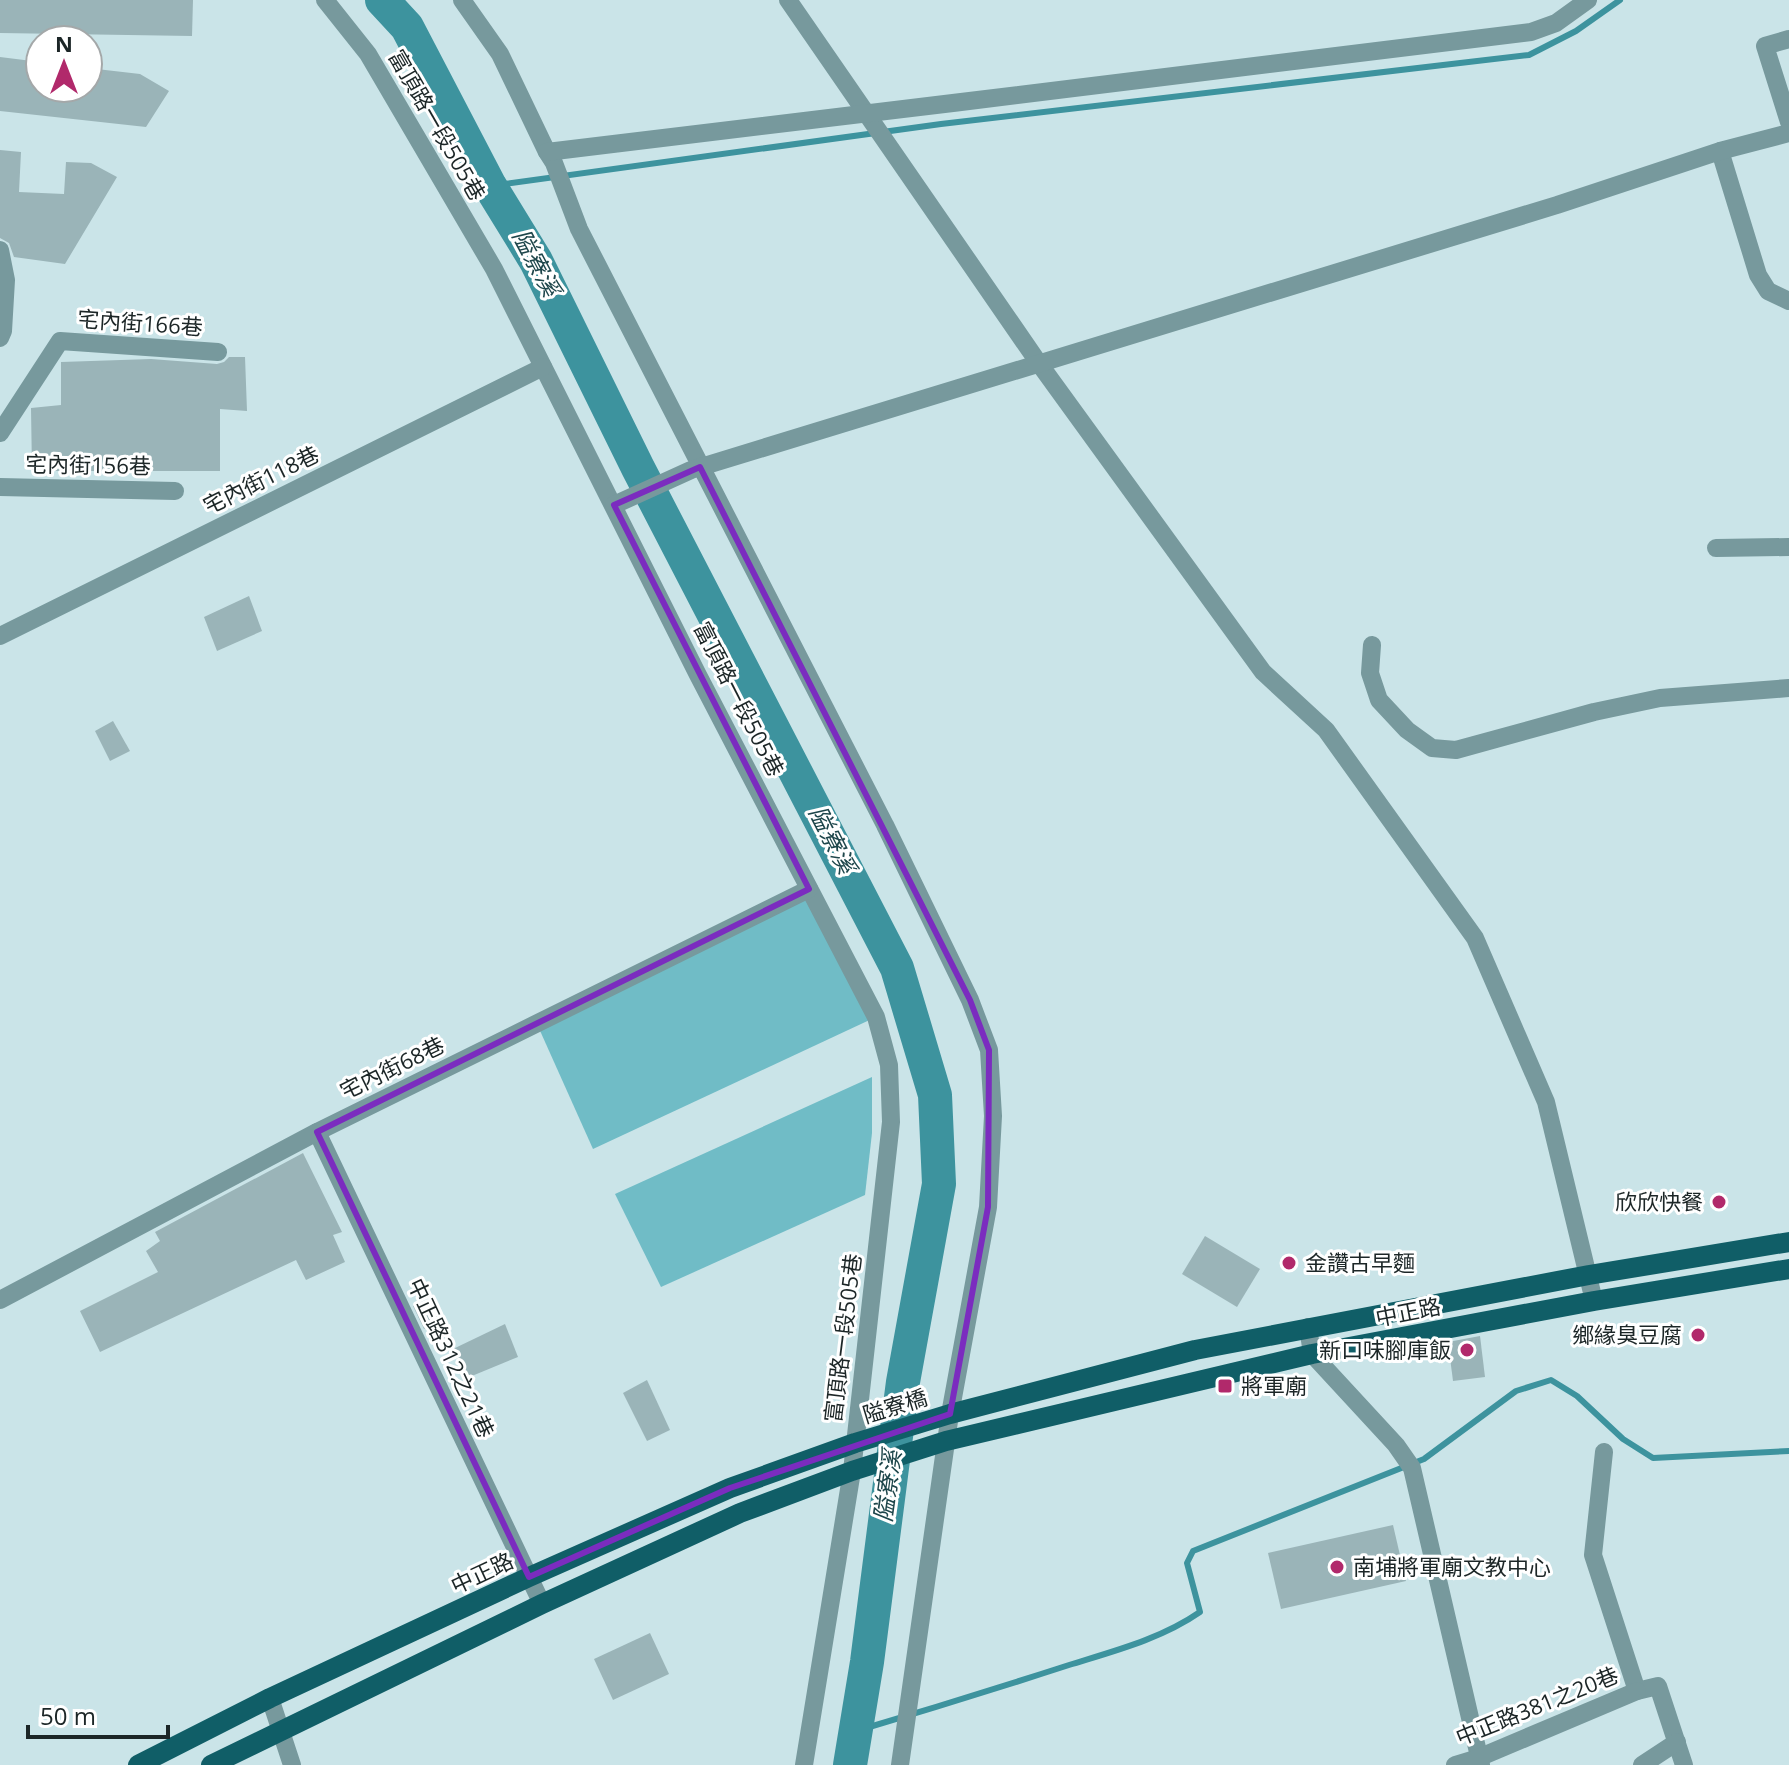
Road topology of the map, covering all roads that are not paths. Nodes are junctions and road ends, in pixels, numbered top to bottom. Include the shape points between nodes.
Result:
1 (325, 0) edge
2 (462, 0) edge
3 (788, 0) edge
4 (1588, 0) edge
5 (1789, 39) edge
6 (868, 115) junction
7 (1789, 122) edge
8 (1789, 133) edge
9 (1720, 151) junction
10 (550, 157) junction
11 (0, 250) edge
12 (1789, 301) edge
13 (0, 338) edge
14 (218, 352) dead end
15 (1038, 362) junction
16 (543, 367) junction
17 (0, 433) edge
18 (695, 468) junction
19 (0, 487) edge
20 (175, 491) dead end
21 (619, 502) junction
22 (1789, 547) edge
23 (1716, 548) dead end
24 (0, 636) edge
25 (1372, 645) dead end
26 (1789, 688) edge
27 (809, 889) junction
28 (317, 1132) junction
29 (1789, 1242) edge
30 (1789, 1269) edge
31 (1589, 1275) junction
32 (0, 1300) edge
33 (1594, 1301) junction
34 (1308, 1327) junction
35 (1312, 1354) junction
36 (950, 1414) junction
37 (946, 1441) junction
38 (855, 1443) junction
39 (1604, 1452) dead end
40 (852, 1471) junction
41 (529, 1577) junction
42 (542, 1604) junction
43 (1637, 1691) junction
44 (270, 1698) junction
45 (281, 1730) junction
46 (1677, 1742) junction
47 (1480, 1762) edge
48 (138, 1765) edge
49 (211, 1765) edge
50 (292, 1765) edge
51 (804, 1765) edge
52 (900, 1765) edge
53 (1455, 1765) edge
54 (1642, 1765) edge
55 (1684, 1765) edge

1 - 16 street, 富頂路一段505巷 via 368,54 494,269
2 - 10 street via 500,54
3 - 6 street
4 - 6 street via 1556,23 1531,32
5 - 7 street via 1765,46
6 - 10 street
6 - 15 street
8 - 9 street
9 - 12 street via 1758,275 1768,291
9 - 15 street
10 - 18 street via 579,229
11 - 13 street via 6,280
14 - 17 street, 宅內街166巷 via 60,341
15 - 18 street
15 - 31 street via 1263,672 1326,730 1475,938 1546,1102
16 - 21 street, 富頂路一段505巷
16 - 24 street, 宅內街118巷
18 - 21 street
18 - 36 street via 885,825 989,1050 993,1116 988,1207
19 - 20 street, 宅內街156巷
21 - 27 street, 富頂路一段505巷
22 - 23 street
25 - 26 street via 1370,673 1379,700 1432,748 1456,750 1660,698
27 - 28 street, 宅內街68巷
27 - 38 street, 富頂路一段505巷 via 876,1017 889,1065 891,1122
28 - 32 street, 宅內街68巷
28 - 41 street, 中正路312之21巷
29 - 31 main road, 中正路
30 - 33 main road, 中正路
31 - 33 street
31 - 34 main road, 中正路
33 - 35 main road, 中正路
34 - 35 street
34 - 36 main road, 中正路 via 1195,1350
35 - 37 main road, 中正路
35 - 47 street via 1412,1468
36 - 37 street
36 - 38 main road, 隘寮橋
37 - 40 main road
37 - 52 street
38 - 40 street, 富頂路一段505巷
38 - 41 main road, 中正路 via 730,1488
39 - 43 street via 1593,1555
40 - 42 main road via 740,1513
40 - 51 street, 富頂路一段505巷
41 - 42 street, 中正路312之21巷
41 - 44 main road, 中正路
42 - 45 main road
43 - 46 street via 1658,1686
43 - 47 street, 中正路381之20巷
44 - 45 street
44 - 48 main road, 中正路
45 - 49 main road
45 - 50 street
46 - 54 street
46 - 55 street
47 - 53 street, 中正路381之20巷

